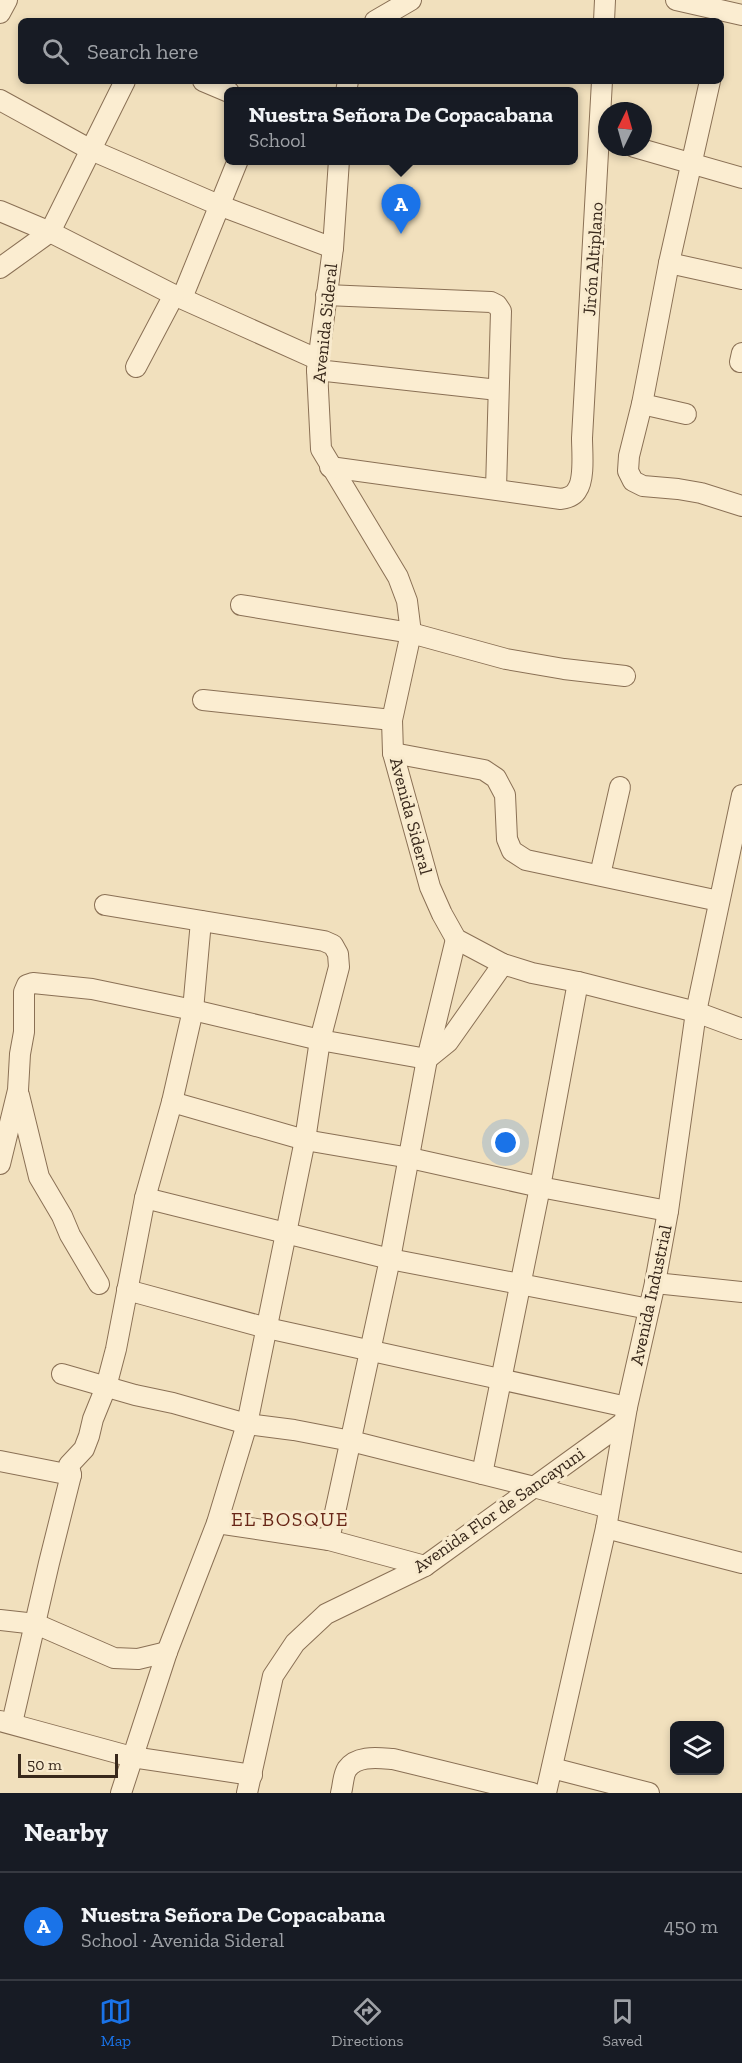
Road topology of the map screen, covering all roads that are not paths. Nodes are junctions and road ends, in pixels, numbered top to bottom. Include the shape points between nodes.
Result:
1 (7, 0) edge
2 (411, 0) edge
3 (605, 0) edge
4 (676, 0) edge
5 (0, 13) edge
6 (729, 14) edge
7 (380, 18) edge
8 (604, 18) edge
9 (124, 84) edge
10 (210, 84) edge
11 (602, 84) edge
12 (709, 84) edge
13 (224, 90) edge
14 (0, 100) edge
15 (603, 102) edge
16 (91, 150) junction
17 (652, 152) edge
18 (603, 156) edge
19 (692, 163) junction
20 (236, 165) edge
21 (339, 165) edge
22 (742, 178) edge
23 (220, 206) junction
24 (0, 212) edge
25 (50, 232) junction
26 (333, 248) junction
27 (669, 263) junction
28 (0, 268) edge
29 (742, 279) edge
30 (326, 296) junction
31 (178, 297) junction
32 (318, 365) junction
33 (136, 367) dead end
34 (498, 390) junction
35 (642, 405) junction
36 (686, 414) dead end
37 (330, 467) junction
38 (496, 489) junction
39 (742, 506) edge
40 (241, 605) dead end
41 (411, 633) junction
42 (625, 676) dead end
43 (203, 700) dead end
44 (392, 720) junction
45 (393, 753) junction
46 (620, 787) dead end
47 (742, 795) edge
48 (600, 876) junction
49 (719, 901) junction
50 (105, 905) dead end
51 (201, 921) junction
52 (456, 939) junction
53 (503, 964) junction
54 (578, 982) junction
55 (193, 1010) junction
56 (696, 1012) junction
57 (742, 1029) edge
58 (320, 1040) junction
59 (427, 1059) junction
60 (18, 1090) junction
61 (172, 1102) junction
62 (305, 1140) junction
63 (410, 1158) junction
64 (0, 1164) edge
65 (540, 1187) junction
66 (145, 1198) junction
67 (668, 1211) junction
68 (286, 1234) junction
69 (390, 1259) junction
70 (99, 1284) dead end
71 (520, 1284) junction
72 (655, 1284) junction
73 (127, 1290) junction
74 (742, 1292) edge
75 (649, 1309) junction
76 (267, 1328) junction
77 (371, 1350) junction
78 (62, 1374) dead end
79 (501, 1378) junction
80 (106, 1387) junction
81 (625, 1414) junction
82 (248, 1424) junction
83 (351, 1441) junction
84 (0, 1461) edge
85 (482, 1474) junction
86 (71, 1475) junction
87 (534, 1487) junction
88 (608, 1518) junction
89 (217, 1522) junction
90 (329, 1540) junction
91 (742, 1563) edge
92 (425, 1566) junction
93 (0, 1620) edge
94 (36, 1624) junction
95 (167, 1652) junction
96 (6, 1722) edge
97 (132, 1757) junction
98 (552, 1768) junction
99 (250, 1784) edge
100 (121, 1793) edge
101 (341, 1793) edge
102 (532, 1793) edge
103 (546, 1793) edge
104 (649, 1793) edge

1 - 5 street
2 - 7 street
3 - 8 street
4 - 6 street
9 - 16 street
10 - 13 street
11 - 15 street, Jirón Altiplano
12 - 19 street
14 - 16 street
16 - 23 street
16 - 25 street
17 - 19 street
18 - 38 street, Jirón Altiplano via 581,480 577,491 561,499
19 - 22 street
19 - 27 street
20 - 23 street
21 - 26 street, Avenida Sideral
23 - 26 street
23 - 31 street
24 - 25 street
25 - 28 street
25 - 31 street
26 - 30 street, Avenida Sideral
27 - 29 street
27 - 35 street
30 - 32 street, Avenida Sideral
30 - 34 street via 497,305 501,311
31 - 32 street
31 - 33 street
32 - 34 street
32 - 37 street, Avenida Sideral via 321,449
34 - 38 street
35 - 36 street
35 - 39 street via 629,456 628,471 633,481 643,486 701,493
37 - 38 street
37 - 41 street, Avenida Sideral via 398,577 407,602
40 - 41 street
41 - 42 street via 506,659
41 - 44 street, Avenida Sideral
43 - 44 street
44 - 45 street, Avenida Sideral
45 - 48 street via 484,770 496,778 505,795 507,839 513,851 526,860
45 - 52 street, Avenida Sideral via 430,887
46 - 48 street
47 - 49 street, Avenida Industrial
48 - 49 street
49 - 56 street, Avenida Industrial
50 - 51 street
51 - 55 street
51 - 58 street via 333,945 339,967
52 - 53 street
52 - 59 street
53 - 54 street
53 - 59 street via 448,1042
54 - 56 street
54 - 65 street
55 - 58 street
55 - 60 street via 92,989 27,985
55 - 61 street
56 - 57 street
56 - 67 street, Avenida Industrial
58 - 59 street
58 - 62 street
59 - 63 street
60 - 64 street
60 - 70 street via 39,1177
61 - 62 street
61 - 66 street
62 - 63 street
62 - 68 street
63 - 65 street
63 - 69 street
65 - 67 street
65 - 71 street
66 - 68 street
66 - 73 street
67 - 72 street, Avenida Industrial
68 - 69 street
68 - 76 street
69 - 71 street
69 - 77 street
71 - 75 street
71 - 79 street
72 - 74 street
72 - 75 street, Avenida Industrial
73 - 76 street
73 - 80 street
75 - 81 street, Avenida Industrial
76 - 77 street
76 - 82 street
77 - 79 street
77 - 83 street
78 - 80 street
79 - 81 street
79 - 85 street
80 - 82 street
80 - 86 street via 84,1449 69,1465
81 - 87 street, Avenida Flor de Sancayuni
81 - 88 street, Avenida Industrial
82 - 83 street
82 - 89 street
83 - 85 street
83 - 90 street
84 - 86 street
85 - 87 street
86 - 94 street
87 - 88 street
87 - 92 street, Avenida Flor de Sancayuni
88 - 91 street
88 - 98 street, Avenida Industrial
89 - 90 street
89 - 95 street
90 - 92 street
92 - 99 street, Avenida Flor de Sancayuni via 326,1614 295,1643 273,1676
93 - 94 street
94 - 95 street via 114,1658 138,1659
94 - 96 street
95 - 97 street
96 - 97 street
97 - 99 street
97 - 100 street
98 - 103 street, Avenida Industrial
98 - 104 street
101 - 102 street via 347,1770 358,1761 373,1757

